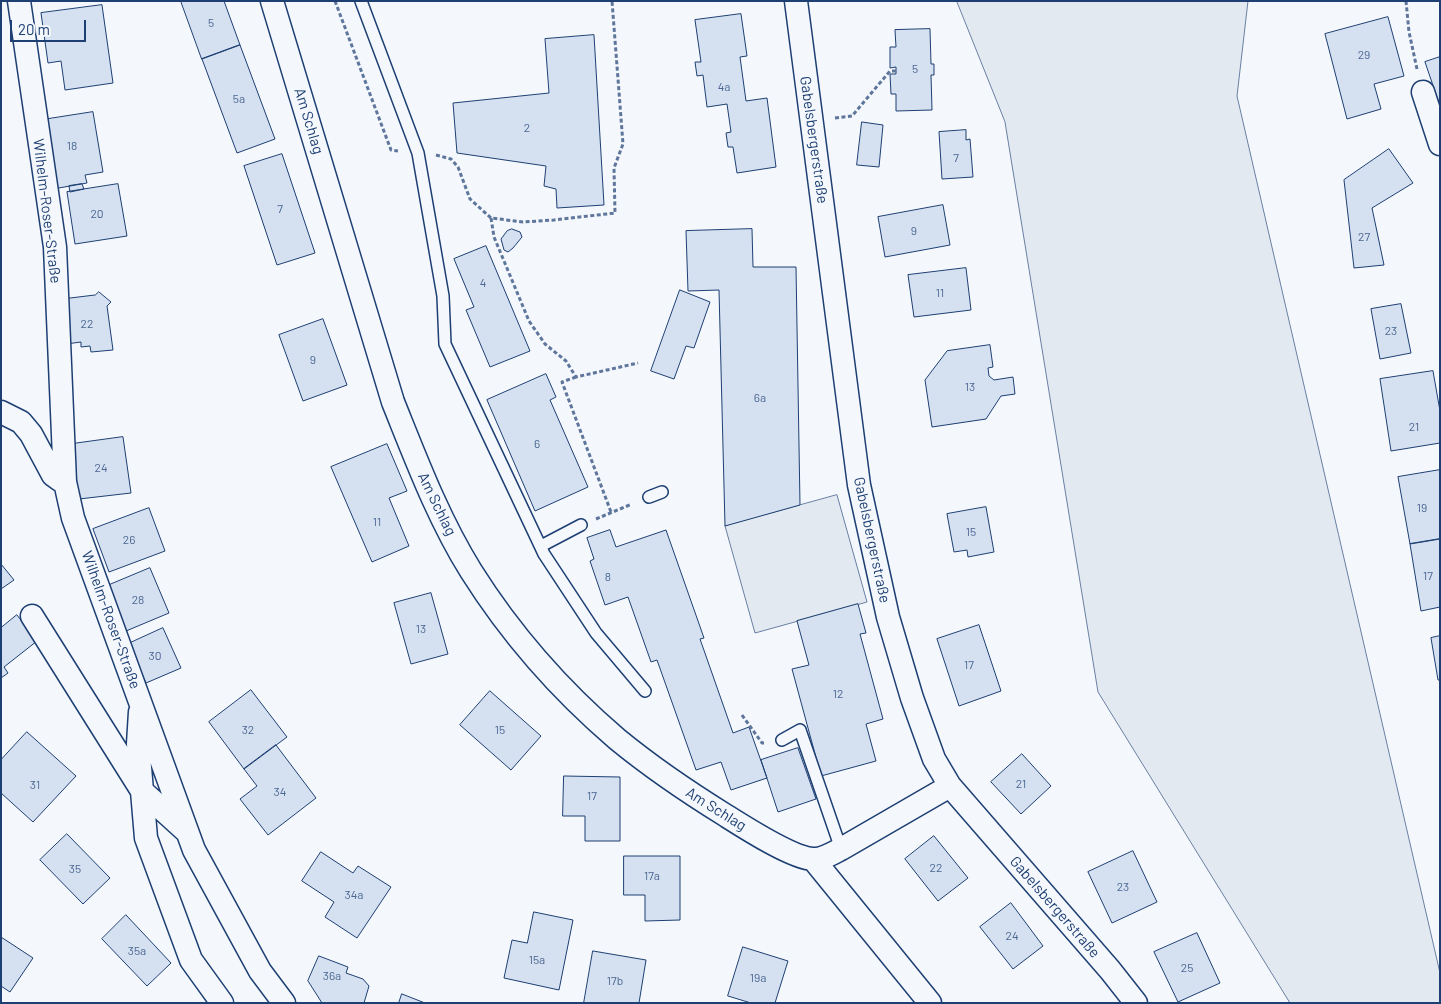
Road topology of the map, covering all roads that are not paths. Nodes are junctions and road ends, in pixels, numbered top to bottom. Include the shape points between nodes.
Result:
1 (19, 1) edge
2 (272, 1) edge
3 (361, 1) edge
4 (796, 1) edge
5 (1423, 92) road end
6 (1440, 144) edge
7 (1, 412) edge
8 (66, 482) junction
9 (662, 492) dead end
10 (649, 497) road end
11 (581, 525) road end
12 (541, 546) junction
13 (32, 616) dead end
14 (646, 691) dead end
15 (140, 701) junction
16 (782, 740) road end
17 (950, 786) junction
18 (142, 791) junction
19 (189, 834) junction
20 (841, 850) junction
21 (813, 860) junction
22 (222, 1003) edge
23 (284, 1003) edge
24 (930, 1003) edge
25 (1136, 1003) edge

1 - 8 street, Wilhelm-Roser-Straße via 55,247
2 - 21 street, Am Schlag via 393,402 441,516 470,570 505,620 550,674 618,739 677,784 740,825
3 - 12 lane via 418,153 443,296 445,344
4 - 17 street, Gabelsbergerstraße via 859,485 888,617 912,698 934,759
5 - 6 street
7 - 8 street via 21,422 53,475
8 - 15 street, Wilhelm-Roser-Straße via 73,518
9 - 10 lane
11 - 12 lane
12 - 14 lane via 596,633
13 - 18 street, Wilhelm-Roser-Straße
15 - 18 street, Wilhelm-Roser-Straße via 138,744
15 - 19 street, Wilhelm-Roser-Straße
16 - 20 lane via 800,730
17 - 20 street
17 - 25 street, Gabelsbergerstraße
18 - 19 street, Wilhelm-Roser-Straße
18 - 22 street, Wilhelm-Roser-Straße via 146,838 191,960
19 - 23 street, Wilhelm-Roser-Straße via 194,850 260,971
20 - 21 street
21 - 24 street, Am Schlag

